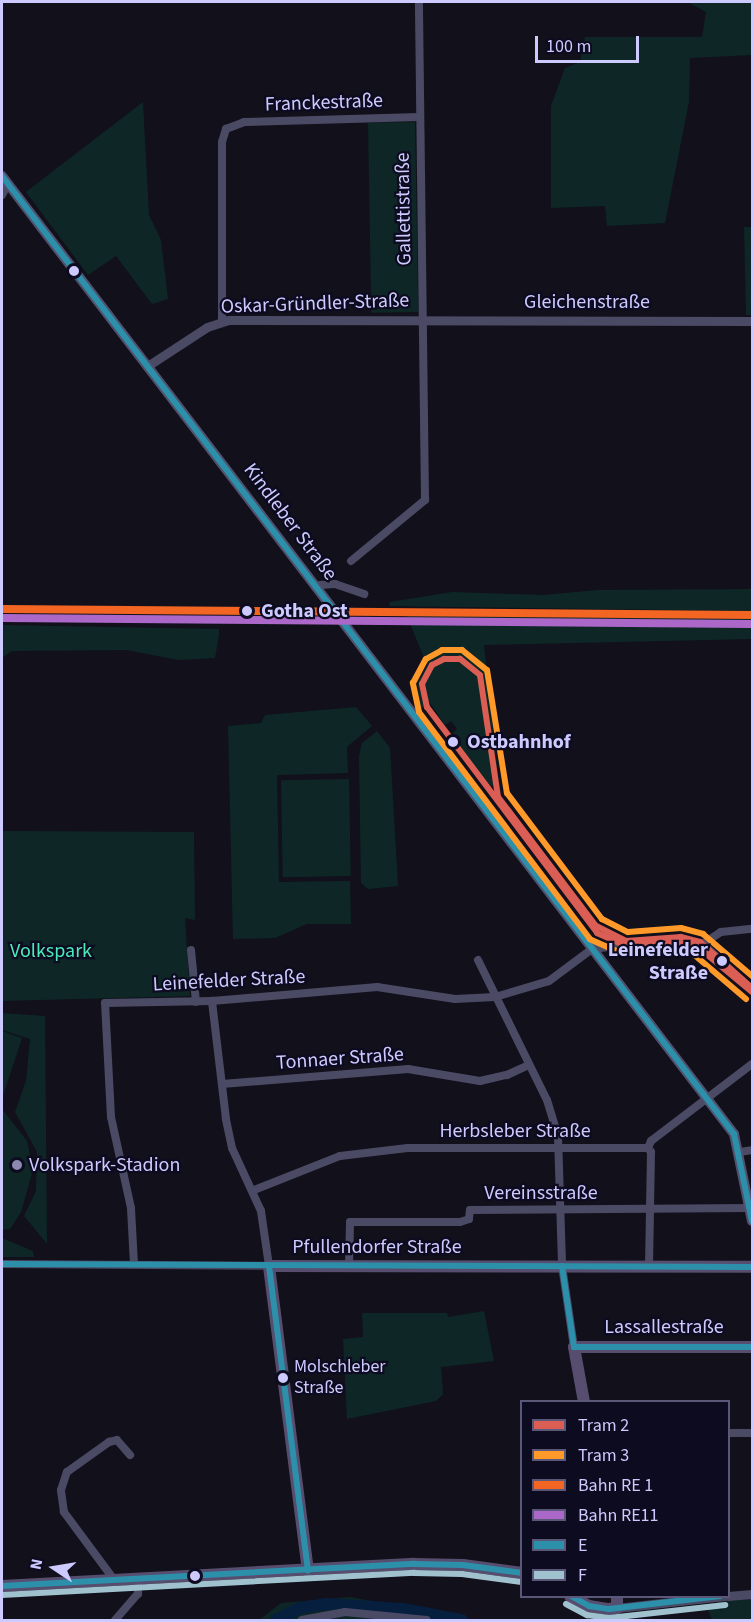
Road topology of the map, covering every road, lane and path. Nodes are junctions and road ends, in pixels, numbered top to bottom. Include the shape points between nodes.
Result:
1 (418, 2) edge
2 (419, 117) junction
3 (4, 182) edge
4 (2, 195) edge
5 (422, 319) junction
6 (222, 321) junction
7 (753, 321) edge
8 (149, 365) junction
9 (351, 561) dead end
10 (320, 585) dead end
11 (363, 594) dead end
12 (753, 929) edge
13 (701, 945) junction
14 (592, 949) junction
15 (191, 950) dead end
16 (478, 960) dead end
17 (753, 990) edge
18 (495, 997) junction
19 (212, 1001) junction
20 (196, 1002) junction
21 (753, 1064) edge
22 (528, 1065) junction
23 (222, 1084) junction
24 (707, 1098) junction
25 (559, 1147) junction
26 (648, 1148) junction
27 (753, 1150) edge
28 (740, 1152) junction
29 (254, 1190) junction
30 (651, 1208) junction
31 (750, 1208) junction
32 (562, 1209) junction
33 (753, 1221) edge
34 (2, 1263) edge
35 (134, 1264) junction
36 (269, 1266) junction
37 (562, 1266) junction
38 (753, 1266) edge
39 (349, 1267) junction
40 (649, 1267) junction
41 (574, 1347) junction
42 (753, 1347) edge
43 (584, 1400) edge
44 (730, 1433) edge
45 (753, 1433) edge
46 (130, 1455) dead end
47 (308, 1571) junction
48 (520, 1574) edge
49 (138, 1580) junction
50 (115, 1581) junction
51 (2, 1586) edge
52 (753, 1594) edge
53 (730, 1596) edge
54 (574, 1598) edge
55 (688, 1598) edge
56 (617, 1602) edge
57 (116, 1620) edge
58 (302, 1620) edge
59 (427, 1620) edge

1 - 2 street, Gallettistraße
2 - 5 street, Gallettistraße
2 - 6 street, Franckestraße via 231,125 222,141
3 - 4 street
3 - 8 main road, Kindleber Straße
5 - 6 street, Oskar-Gründler-Straße
5 - 7 street, Gleichenstraße
5 - 9 street, Gallettistraße via 425,500
6 - 8 street, Oskar-Gründler-Straße
8 - 14 main road, Kindleber Straße
10 - 11 street via 335,584
12 - 13 street via 721,932
13 - 14 street via 673,939
13 - 17 street
14 - 18 street, Leinefelder Straße via 549,981
14 - 24 main road, Kindleber Straße
15 - 20 street
16 - 18 street
18 - 19 street, Leinefelder Straße via 454,999 377,987
18 - 22 street
19 - 20 street, Leinefelder Straße
19 - 23 street
20 - 35 street, Leinefelder Straße via 105,1003 111,1117 131,1208
21 - 24 street
22 - 23 street, Tonnaer Straße via 480,1081 408,1069
22 - 25 street via 547,1100
23 - 29 street via 232,1148
24 - 26 street via 651,1141
24 - 28 main road, Kindleber Straße via 734,1134
25 - 26 street, Herbsleber Straße
25 - 29 street, Herbsleber Straße via 408,1148 348,1155
25 - 32 street
26 - 30 street
27 - 28 street
28 - 31 main road, Kindleber Straße
29 - 36 street
30 - 31 street, Vereinsstraße
30 - 32 street, Vereinsstraße
30 - 40 street
31 - 33 main road, Kindleber Straße
32 - 37 street
32 - 39 street, Vereinsstraße via 470,1210 469,1219 460,1222 350,1222
34 - 35 street, Pfullendorfer Straße
35 - 36 street, Pfullendorfer Straße
36 - 39 main road, Pfullendorfer Straße
36 - 47 main road
37 - 39 main road, Pfullendorfer Straße
37 - 40 main road, Pfullendorfer Straße
37 - 41 street
38 - 40 main road, Pfullendorfer Straße
41 - 42 main road, Lassallestraße
41 - 43 main road
44 - 45 street
46 - 50 street via 117,1440 109,1442 67,1472 61,1490 64,1512
47 - 48 main road via 442,1564
47 - 49 main road
49 - 50 main road
49 - 57 street via 138,1594
50 - 51 main road
52 - 53 street
54 - 56 main road via 594,1608
55 - 56 street
58 - 59 street via 345,1612

